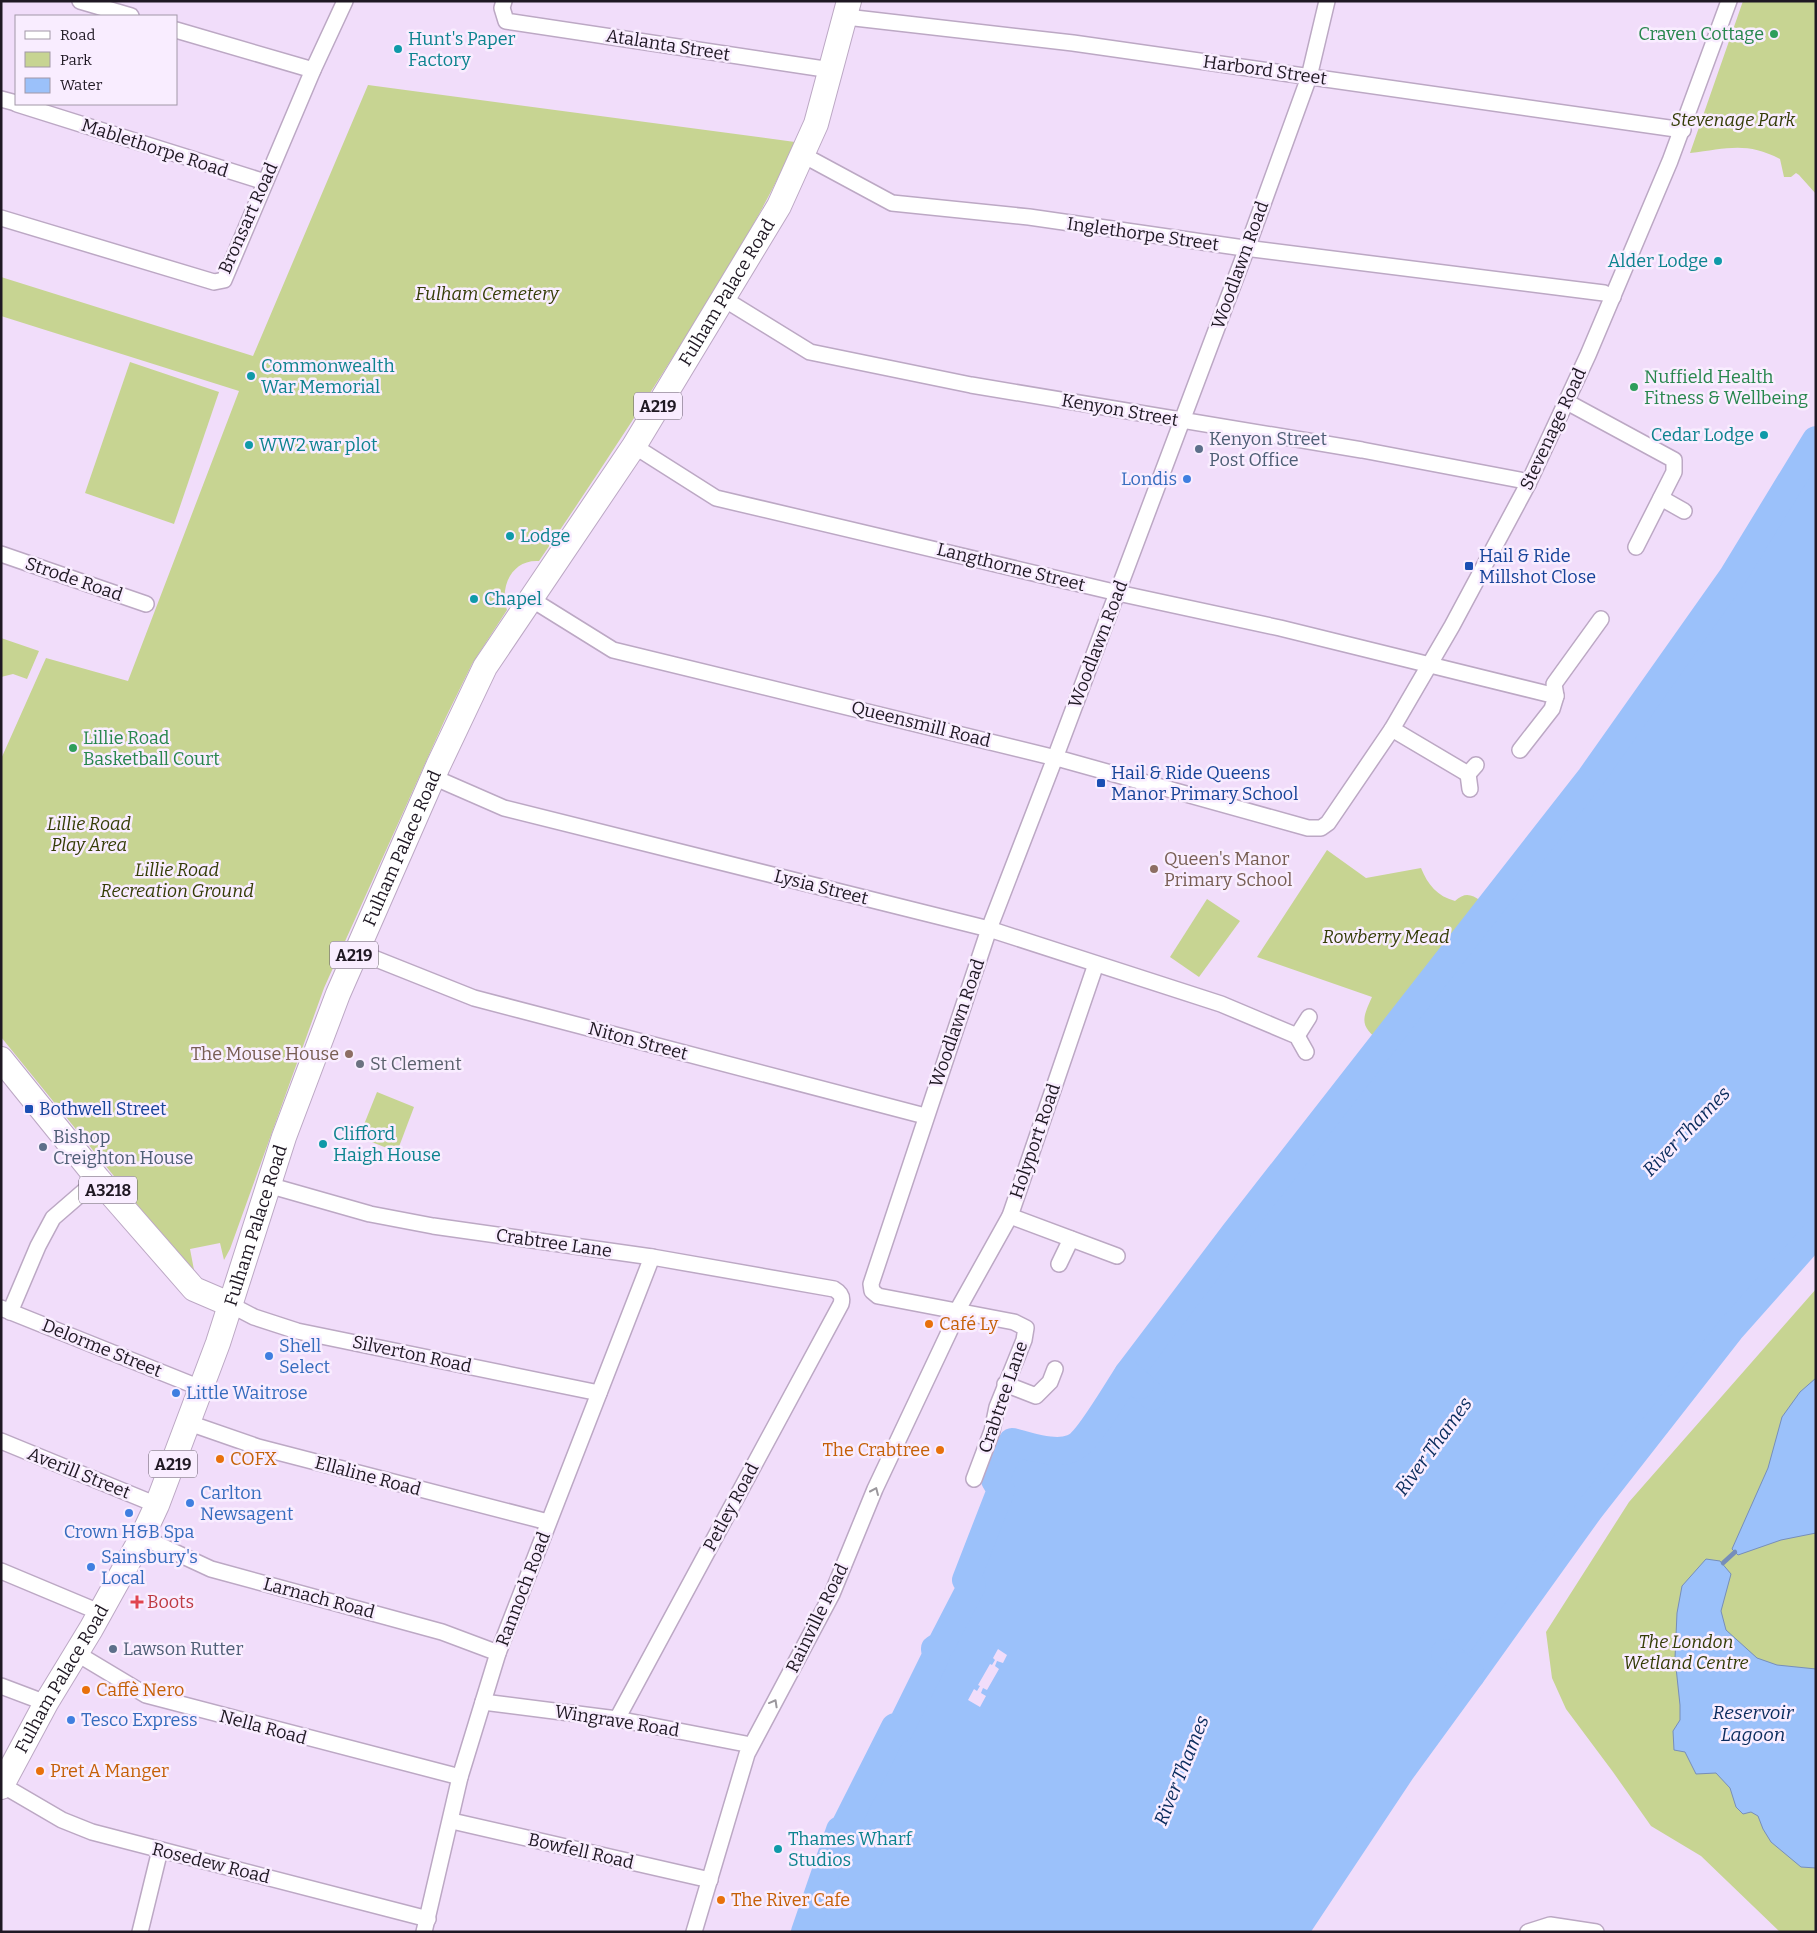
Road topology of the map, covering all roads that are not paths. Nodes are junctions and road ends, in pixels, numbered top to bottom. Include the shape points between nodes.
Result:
1 (80, 1) edge
2 (344, 1) edge
3 (504, 1) edge
4 (1328, 1) edge
5 (1729, 1) edge
6 (848, 9) edge
7 (128, 15) edge
8 (178, 31) edge
9 (313, 70) junction
10 (831, 70) junction
11 (1309, 76) junction
12 (1, 99) edge
13 (15, 103) edge
14 (20, 105) edge
15 (1683, 130) junction
16 (803, 155) junction
17 (265, 182) junction
18 (1, 218) edge
19 (1247, 248) junction
20 (1613, 297) junction
21 (724, 299) junction
22 (1567, 402) junction
23 (1182, 421) junction
24 (634, 446) junction
25 (1528, 484) junction
26 (1661, 498) junction
27 (1684, 511) dead end
28 (1636, 547) dead end
29 (1, 554) edge
30 (1118, 593) junction
31 (531, 599) junction
32 (146, 604) dead end
33 (1601, 619) dead end
34 (1430, 664) junction
35 (1556, 696) junction
36 (1392, 729) junction
37 (1520, 750) dead end
38 (1055, 758) junction
39 (1471, 776) dead end
40 (433, 777) junction
41 (1321, 828) joint
42 (989, 929) junction
43 (356, 951) junction
44 (1096, 964) junction
45 (1309, 1017) dead end
46 (1297, 1036) junction
47 (1306, 1052) dead end
48 (2, 1061) edge
49 (925, 1116) junction
50 (98, 1179) junction
51 (268, 1185) junction
52 (1010, 1216) junction
53 (1071, 1239) junction
54 (1117, 1256) dead end
55 (652, 1257) junction
56 (1059, 1264) dead end
57 (870, 1288) joint
58 (840, 1294) joint
59 (229, 1304) junction
60 (6, 1310) edge
61 (957, 1310) junction
62 (1055, 1370) dead end
63 (1005, 1384) junction
64 (203, 1389) junction
65 (599, 1393) junction
66 (189, 1423) junction
67 (1, 1441) edge
68 (974, 1479) dead end
69 (157, 1505) junction
70 (548, 1522) junction
71 (142, 1537) junction
72 (1, 1571) edge
73 (100, 1612) junction
74 (76, 1653) junction
75 (498, 1653) junction
76 (1, 1686) edge
77 (482, 1702) junction
78 (46, 1703) junction
79 (617, 1719) junction
80 (751, 1746) junction
81 (460, 1777) junction
82 (2, 1786) edge
83 (452, 1821) junction
84 (160, 1850) junction
85 (710, 1880) junction
86 (426, 1925) edge
87 (140, 1932) edge
88 (694, 1932) edge
89 (1528, 1932) edge
90 (1596, 1932) edge

1 - 7 street
2 - 9 street, Bronsart Road
3 - 10 street, Atalanta Street via 502,8 506,21
4 - 11 street, Woodlawn Road
5 - 15 street, Stevenage Road
6 - 10 main road, Fulham Palace Road / A219
6 - 11 street, Harbord Street
8 - 9 street
9 - 17 street, Bronsart Road
10 - 16 main road, Fulham Palace Road / A219 via 816,124
11 - 15 street, Harbord Street
11 - 19 street, Woodlawn Road
12 - 13 street, Mablethorpe Road
14 - 17 street, Mablethorpe Road
15 - 20 street, Stevenage Road
16 - 19 street, Inglethorpe Street via 892,203 1029,217
16 - 21 main road, Fulham Palace Road / A219 via 778,206
17 - 18 street, Bronsart Road via 224,280 214,282
19 - 20 street, Inglethorpe Street via 1604,293
19 - 23 street, Woodlawn Road
20 - 22 street, Stevenage Road
21 - 23 street, Kenyon Street via 810,352 972,385
21 - 24 main road, Fulham Palace Road / A219
22 - 25 street, Stevenage Road
22 - 26 street via 1674,460 1674,472
23 - 25 street, Kenyon Street via 1362,450
23 - 30 street, Woodlawn Road
24 - 30 street, Langthorne Street via 716,498
24 - 31 main road, Fulham Palace Road / A219
25 - 34 street, Stevenage Road
26 - 27 street
26 - 28 street
29 - 32 street, Strode Road
30 - 34 street, Langthorne Street
30 - 38 street, Woodlawn Road
31 - 38 street, Queensmill Road via 614,650
31 - 40 main road, Fulham Palace Road / A219 via 485,667
33 - 35 street via 1554,684
34 - 35 street, Langthorne Street
34 - 36 street, Stevenage Road
35 - 37 street via 1552,709
36 - 39 street
36 - 41 street, Stevenage Road via 1328,823
38 - 41 street, Queensmill Road via 1308,828
38 - 42 street, Woodlawn Road
40 - 42 street, Lysia Street via 504,808
40 - 43 main road, Fulham Palace Road / A219
42 - 44 street, Lysia Street
42 - 49 street, Woodlawn Road
43 - 49 street, Niton Street via 474,998
43 - 51 main road, Fulham Palace Road / A219
44 - 46 street, Lysia Street via 1209,1000
44 - 52 street, Holyport Road
45 - 46 street
46 - 47 street
48 - 50 main road, A3218
49 - 57 street, Woodlawn Road
50 - 59 main road, A3218 via 194,1289
50 - 60 street via 53,1218
51 - 55 street, Crabtree Lane via 370,1214 433,1226
51 - 59 main road, Fulham Palace Road / A219
52 - 53 street
52 - 61 street, Holyport Road
53 - 54 street
53 - 56 street
55 - 58 street, Crabtree Lane via 834,1289
55 - 65 street, Rannoch Road
57 - 61 street, Crabtree Lane via 878,1296
58 - 79 street, Petley Road via 841,1304
59 - 64 main road, Fulham Palace Road / A219
59 - 65 street, Silverton Road via 254,1317 298,1332
60 - 64 street, Delorme Street
61 - 63 street, Crabtree Lane via 1014,1322 1026,1328
80 -> 61 street, Rainville Road via 832,1594 875,1489
62 - 63 street via 1050,1382 1036,1396
63 - 68 street, Crabtree Lane
64 - 66 main road, Fulham Palace Road / A219
65 - 70 street, Rannoch Road
66 - 69 main road, Fulham Palace Road / A219
66 - 70 street, Ellaline Road via 268,1449
67 - 69 street, Averill Street
69 - 71 main road, Fulham Palace Road / A219
70 - 75 street, Rannoch Road
71 - 73 main road, Fulham Palace Road / A219
71 - 75 street, Larnach Road via 211,1569 442,1632
72 - 73 street
73 - 74 main road, Fulham Palace Road / A219
74 - 78 main road, Fulham Palace Road / A219
74 - 81 street, Nella Road via 146,1695
75 - 77 street, Rannoch Road
76 - 78 street
77 - 79 street, Wingrave Road
77 - 81 street, Rannoch Road
78 - 82 main road, Fulham Palace Road / A219
79 - 80 street, Wingrave Road
80 - 85 street, Rainville Road
81 - 83 street, Rannoch Road
82 - 84 street, Rosedew Road via 62,1820 92,1832
83 - 85 street, Bowfell Road
83 - 86 street, Rannoch Road
84 - 86 street, Rosedew Road
84 - 87 street
85 - 88 street, Rainville Road
89 - 90 street via 1550,1925

